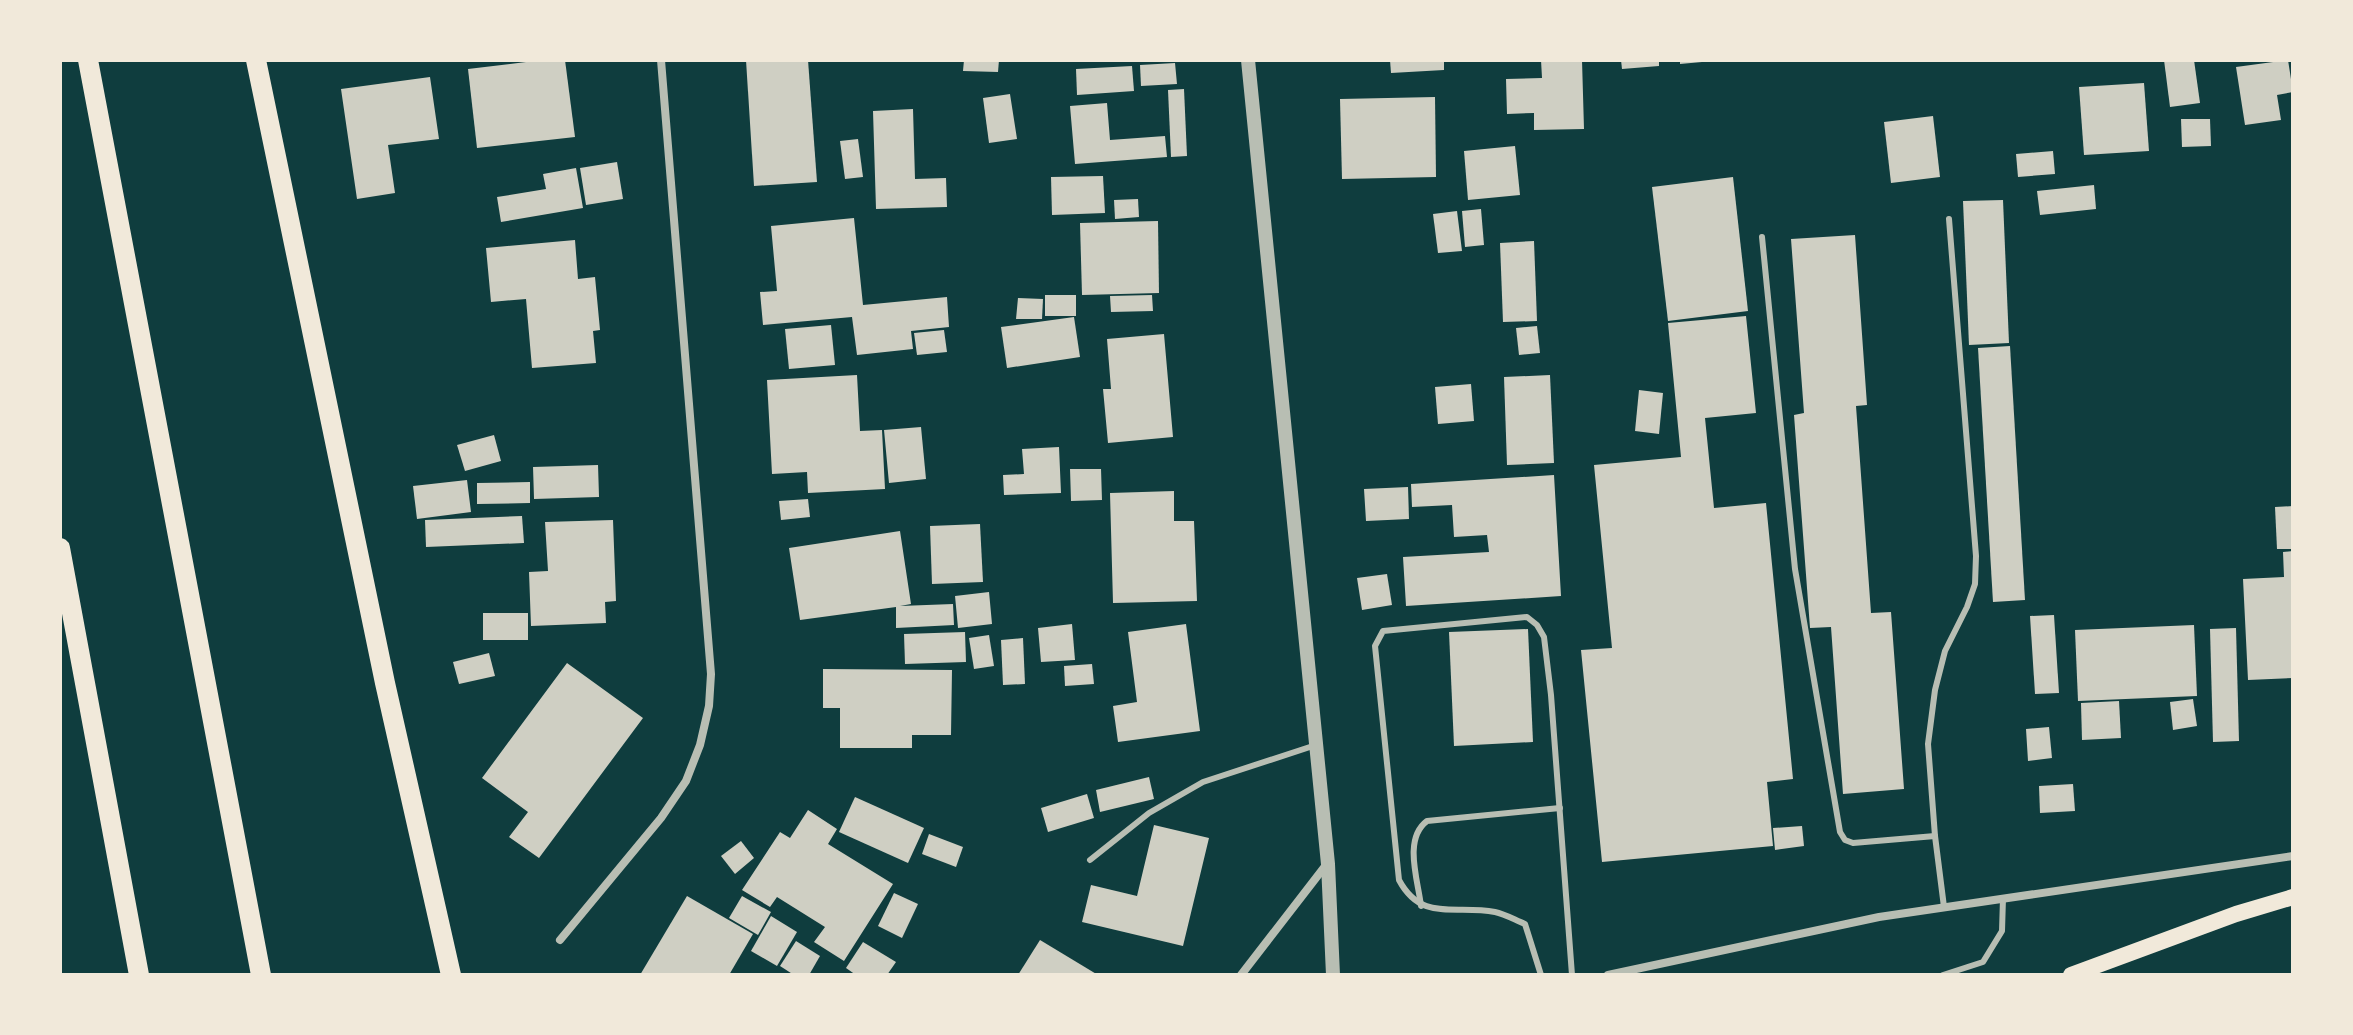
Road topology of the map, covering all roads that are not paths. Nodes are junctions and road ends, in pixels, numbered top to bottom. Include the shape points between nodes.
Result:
1 (88, 60) edge
2 (256, 60) edge
3 (661, 60) edge
4 (1248, 60) edge
5 (1949, 219) dead end
6 (1762, 237) dead end
7 (60, 548) edge
8 (1316, 745) junction
9 (1560, 808) junction
10 (1935, 836) junction
11 (2293, 856) edge
12 (1090, 860) dead end
13 (1328, 864) junction
14 (2293, 897) edge
15 (2003, 898) junction
16 (1421, 907) junction
17 (1944, 907) junction
18 (560, 940) dead end
19 (139, 975) edge
20 (261, 975) edge
21 (451, 975) edge
22 (1241, 975) edge
23 (1333, 975) edge
24 (1541, 975) edge
25 (1572, 975) edge
26 (1608, 975) edge
27 (1943, 975) edge
28 (2071, 975) edge

1 - 20 main road
2 - 21 main road
3 - 18 street via 711,674 709,706 686,781
4 - 8 street
5 - 10 lane via 1976,556 1975,584 1945,651 1930,718
6 - 10 lane via 1795,569 1840,832 1853,843
7 - 19 main road
8 - 12 lane via 1203,782 1149,813
8 - 13 street
9 - 16 lane via 1427,821 1413,840
9 - 16 lane via 1544,637 1537,625 1527,617 1383,631 1375,646 1396,868 1405,891
9 - 25 lane
10 - 17 lane
11 - 15 street
13 - 22 street
13 - 23 street
14 - 28 main road
15 - 17 street
15 - 27 lane via 2002,931 1983,962
16 - 24 lane via 1496,912 1525,924
17 - 26 street

